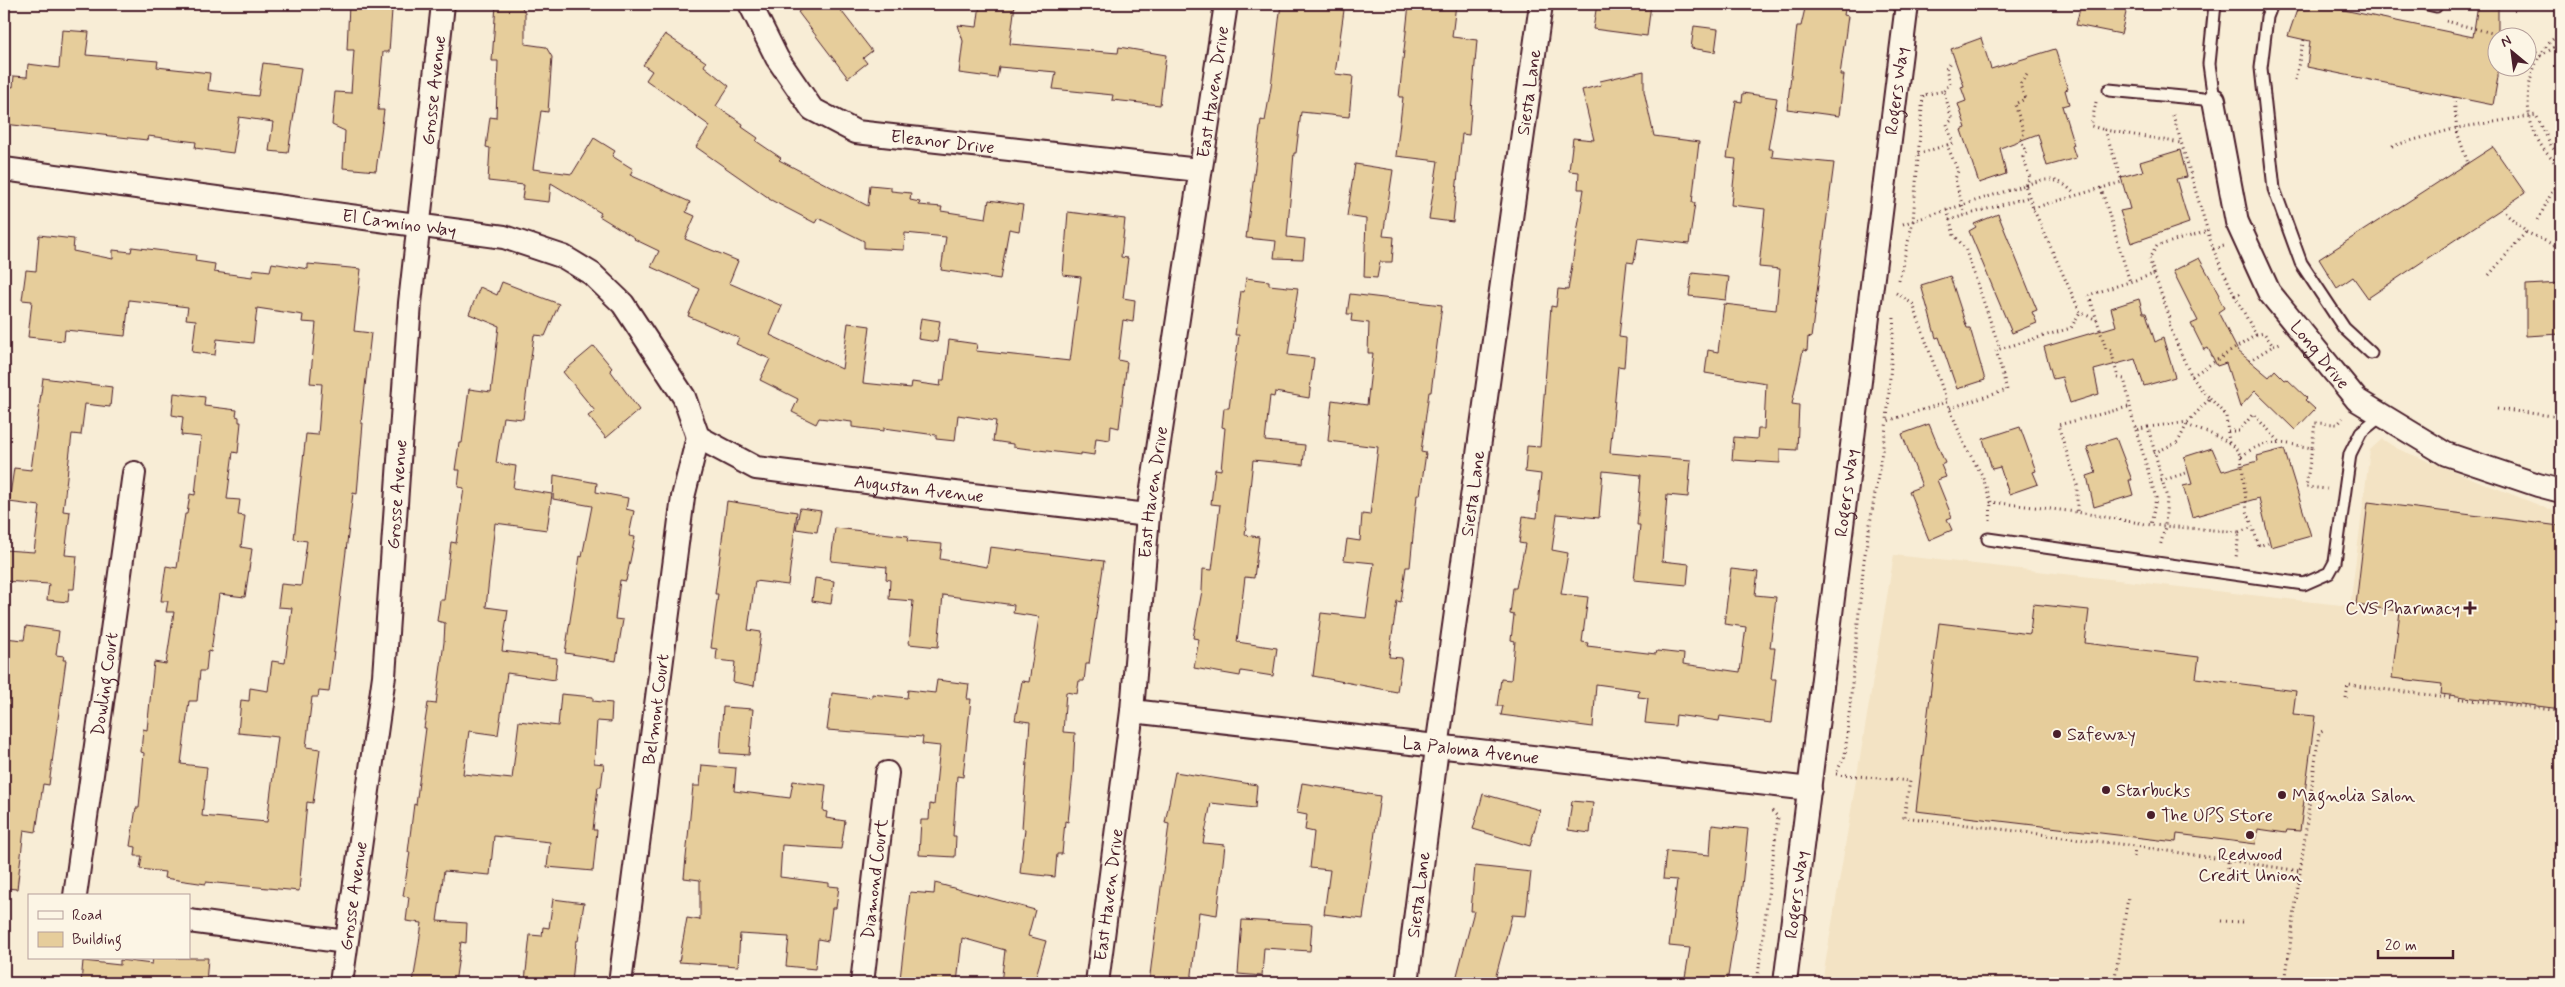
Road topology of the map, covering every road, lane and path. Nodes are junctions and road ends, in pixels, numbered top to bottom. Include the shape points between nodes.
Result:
1 (443, 4) edge
2 (750, 4) edge
3 (1226, 4) edge
4 (1541, 4) edge
5 (1907, 4) edge
6 (2215, 4) edge
7 (2272, 4) edge
8 (2434, 4) edge
9 (2488, 33) edge
10 (2561, 33) edge
11 (2304, 40) dead end
12 (2561, 44) edge
13 (2538, 53) edge
14 (2541, 55) junction
15 (1950, 62) dead end
16 (2029, 72) dead end
17 (2295, 80) dead end
18 (1944, 90) junction
19 (2109, 90) joint
20 (2168, 95) junction
21 (2454, 97) dead end
22 (2214, 100) junction
23 (2529, 116) junction
24 (2457, 128) junction
25 (2105, 130) junction
26 (2181, 143) junction
27 (1947, 144) junction
28 (2392, 146) dead end
29 (1918, 154) junction
30 (2561, 157) edge
31 (2468, 163) dead end
32 (2561, 168) edge
33 (4, 169) edge
34 (1199, 170) junction
35 (2561, 174) edge
36 (2121, 178) dead end
37 (2122, 182) dead end
38 (2025, 185) junction
39 (2101, 188) junction
40 (2076, 195) junction
41 (2029, 197) junction
42 (1963, 205) junction
43 (2033, 208) junction
44 (2502, 209) dead end
45 (1947, 210) junction
46 (1965, 215) junction
47 (1949, 220) junction
48 (2538, 220) dead end
49 (1913, 221) junction
50 (418, 226) junction
51 (2208, 231) junction
52 (1879, 232) junction
53 (2526, 232) junction
54 (2561, 244) edge
55 (2226, 246) dead end
56 (2213, 249) junction
57 (2154, 274) junction
58 (2489, 275) dead end
59 (2130, 282) junction
60 (2247, 290) dead end
61 (1896, 292) junction
62 (2235, 296) junction
63 (1895, 302) dead end
64 (1894, 312) dead end
65 (2080, 312) junction
66 (2097, 320) junction
67 (2256, 335) junction
68 (2285, 341) dead end
69 (2273, 346) junction
70 (2000, 349) junction
71 (2371, 353) dead end
72 (2249, 361) dead end
73 (2192, 376) junction
74 (2210, 398) junction
75 (1947, 402) junction
76 (2128, 406) junction
77 (1950, 408) junction
78 (2498, 409) dead end
79 (2343, 410) dead end
80 (2382, 415) junction
81 (2561, 417) edge
82 (1887, 421) junction
83 (2188, 423) junction
84 (2148, 427) junction
85 (2136, 430) junction
86 (2228, 430) junction
87 (698, 437) junction
88 (2229, 443) junction
89 (2280, 443) junction
90 (2312, 448) junction
91 (2154, 453) junction
92 (2241, 457) junction
93 (134, 473) dead end
94 (2186, 473) dead end
95 (2161, 481) junction
96 (2561, 491) edge
97 (2330, 493) dead end
98 (2077, 512) junction
99 (1148, 515) junction
100 (2151, 525) junction
101 (2252, 526) junction
102 (2165, 527) junction
103 (2239, 532) junction
104 (1988, 539) dead end
105 (2270, 542) dead end
106 (2156, 562) junction
107 (2238, 562) dead end
108 (2346, 698) dead end
109 (1132, 711) junction
110 (2561, 711) edge
111 (2325, 730) dead end
112 (1436, 748) junction
113 (887, 773) dead end
114 (1836, 773) junction
115 (1835, 781) dead end
116 (1810, 789) junction
117 (1768, 807) dead end
118 (2135, 846) junction
119 (2134, 857) dead end
120 (2228, 860) junction
121 (2228, 868) dead end
122 (2300, 871) junction
123 (75, 894) edge
124 (2128, 898) dead end
125 (190, 921) edge
126 (2221, 921) dead end
127 (2242, 922) dead end
128 (346, 942) junction
129 (341, 983) edge
130 (620, 983) edge
131 (862, 983) edge
132 (1097, 983) edge
133 (1407, 983) edge
134 (1757, 983) edge
135 (1785, 983) edge
136 (2114, 983) edge
137 (2285, 983) edge

1 - 50 street, Grosse Avenue
2 - 34 street, Eleanor Drive via 777,58 812,109 856,132
3 - 34 street, East Haven Drive
4 - 112 street, Siesta Lane
5 - 52 street, Rogers Way
6 - 22 lane via 2210,64
7 - 71 lane via 2267,17 2261,68 2274,189 2300,263 2344,328
8 - 9 path via 2447,23
10 - 14 path
11 - 17 path
12 - 14 path
13 - 14 path
14 - 23 path via 2532,74
15 - 18 path via 1946,69 1950,83
16 - 38 path via 2020,84 2025,99 2015,104 2024,132 2021,140 2026,152 2023,157 2030,178
18 - 27 path via 1952,120 1947,124 1952,143
18 - 29 path via 1923,96
19 - 20 lane
19 - 25 path via 2099,85 2091,126
20 - 22 lane
20 - 26 path
21 - 24 path
22 - 80 street, Long Drive via 2237,222 2269,292 2357,400
23 - 24 path
23 - 30 path via 2536,115 2552,147
23 - 32 path via 2547,155
24 - 28 path
24 - 31 path
25 - 26 path
25 - 36 path
26 - 51 path
27 - 29 path
27 - 42 path via 1958,171 1955,179
29 - 49 path
33 - 50 street, El Camino Way
34 - 99 street, East Haven Drive
35 - 48 path
37 - 39 path
38 - 40 path via 2050,179 2067,184
38 - 41 path
38 - 42 path
39 - 40 path
39 - 59 path
40 - 43 path
41 - 43 path
41 - 46 path
42 - 45 path
42 - 46 path
43 - 65 path
44 - 53 path
45 - 47 path
45 - 49 path
46 - 47 path
47 - 70 path via 1954,235 1964,248
49 - 52 path
49 - 61 path
50 - 87 street, El Camino Way via 504,237 564,257 592,274 623,304 684,397
50 - 128 street, Grosse Avenue via 384,676
51 - 56 path
51 - 57 path via 2156,246 2149,258
52 - 116 street, Rogers Way
53 - 54 path via 2554,246
53 - 58 path
55 - 56 path
56 - 62 path
57 - 59 path
57 - 73 path via 2170,318 2169,325
59 - 66 path via 2089,295
60 - 62 path
61 - 63 path
61 - 75 path via 1913,304
62 - 67 path
64 - 82 path
65 - 66 path
65 - 70 path via 2071,328
66 - 76 path via 2106,349 2111,350 2118,378 2124,379 2130,400
67 - 69 path via 2264,334
67 - 73 path
68 - 69 path
69 - 72 path
70 - 77 path via 1996,350 2008,390
73 - 74 path
74 - 83 path
74 - 86 path via 2226,416
75 - 77 path
75 - 82 path
76 - 85 path
76 - 98 path via 2058,425 2077,485
77 - 98 path via 1965,446 1982,475 1991,502
78 - 81 path
79 - 90 path via 2338,424 2315,423
80 - 96 street, Long Drive via 2446,454
80 - 106 lane via 2361,432 2350,454 2335,562 2329,573 2304,584
82 - 114 path via 1864,560 1845,756
83 - 84 path
83 - 88 path
83 - 91 path via 2178,442
84 - 85 path
84 - 91 path
85 - 100 path via 2156,498
86 - 88 path
86 - 89 path via 2239,431 2253,414
87 - 99 street, Augustan Avenue via 756,468
87 - 130 street, Belmont Court via 683,497
88 - 92 path via 2238,449
89 - 90 path
89 - 92 path via 2253,447
90 - 97 path via 2306,487 2326,489
91 - 95 path
92 - 101 path via 2247,511
93 - 123 street, Dowling Court
94 - 95 path
95 - 102 path via 2167,498
98 - 100 path
99 - 109 street, East Haven Drive
100 - 102 path
101 - 103 path
101 - 105 path via 2259,546
102 - 103 path
102 - 106 path
103 - 107 path
104 - 106 lane
108 - 110 path via 2348,685
109 - 112 street, La Paloma Avenue
109 - 132 street, East Haven Drive
111 - 122 path via 2319,733
112 - 116 street, La Paloma Avenue
112 - 133 street, Siesta Lane
113 - 131 street, Diamond Court
114 - 115 path
114 - 118 path via 1910,781 1904,816
116 - 135 street, Rogers Way
117 - 134 path via 1778,817
118 - 119 path
118 - 120 path
120 - 121 path
120 - 122 path
122 - 137 path
124 - 136 path
125 - 128 street
126 - 127 path
128 - 129 street, Grosse Avenue

